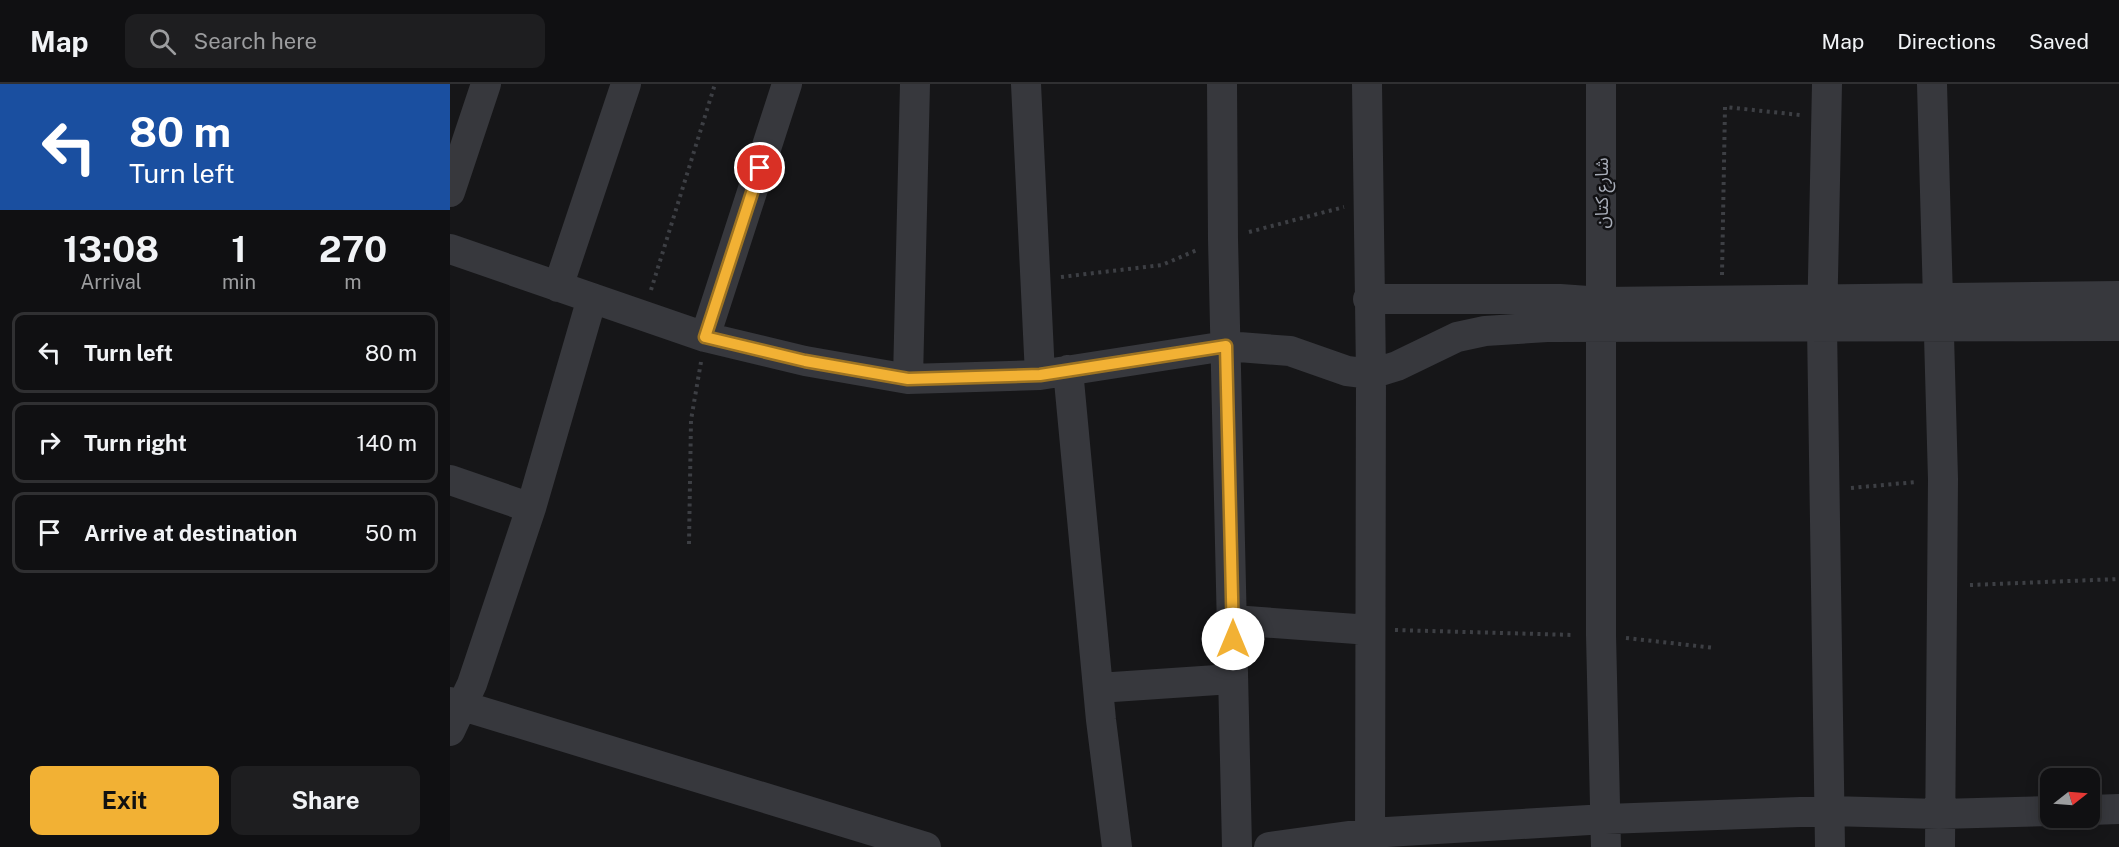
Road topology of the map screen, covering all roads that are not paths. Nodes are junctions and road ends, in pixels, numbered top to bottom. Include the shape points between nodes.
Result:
1 (486, 84) edge
2 (626, 84) edge
3 (787, 84) edge
4 (915, 84) edge
5 (1026, 84) edge
6 (1222, 84) edge
7 (1367, 84) edge
8 (1601, 84) edge
9 (1827, 84) edge
10 (1932, 84) edge
11 (450, 192) edge
12 (450, 249) edge
13 (558, 287) junction
14 (2119, 296) edge
15 (592, 298) junction
16 (1368, 299) junction
17 (1938, 312) junction
18 (1823, 313) junction
19 (1602, 314) junction
20 (2119, 326) edge
21 (705, 337) junction
22 (1226, 346) junction
23 (1054, 373) junction
24 (1371, 374) junction
25 (908, 379) junction
26 (450, 480) edge
27 (531, 508) junction
28 (1233, 620) junction
29 (1370, 630) junction
30 (1232, 679) junction
31 (1098, 688) junction
32 (454, 713) edge
33 (2119, 809) edge
34 (2100, 810) edge
35 (1830, 811) junction
36 (2040, 811) edge
37 (1939, 814) junction
38 (1606, 833) edge
39 (1370, 840) edge
40 (926, 847) edge
41 (1117, 847) edge
42 (1236, 847) edge
43 (1269, 847) edge
44 (1830, 847) edge
45 (1940, 847) edge

1 - 11 street
2 - 13 street
3 - 21 street
4 - 25 street
5 - 23 street
6 - 22 street
7 - 16 street
8 - 19 street, شارع كتان
9 - 18 street
10 - 17 street
12 - 13 street
13 - 15 street
14 - 17 street
15 - 21 street
15 - 27 street
16 - 19 street
16 - 24 street
17 - 18 street
17 - 20 street
17 - 37 street via 1943,479
18 - 19 street
18 - 19 street via 1722,300
18 - 35 street
19 - 24 street via 1457,337
19 - 38 street, شارع كتان via 1601,635
21 - 25 street via 805,361
22 - 23 street
22 - 24 street via 1290,351 1347,371
22 - 28 street
23 - 25 street
23 - 31 street
24 - 29 street
26 - 27 street
27 - 32 street
28 - 29 street
28 - 30 street
29 - 39 street
30 - 31 street
30 - 42 street
31 - 41 street
32 - 40 street
33 - 34 street
35 - 37 street
35 - 38 street
35 - 44 street
36 - 37 street
37 - 45 street
38 - 39 street
39 - 43 street

